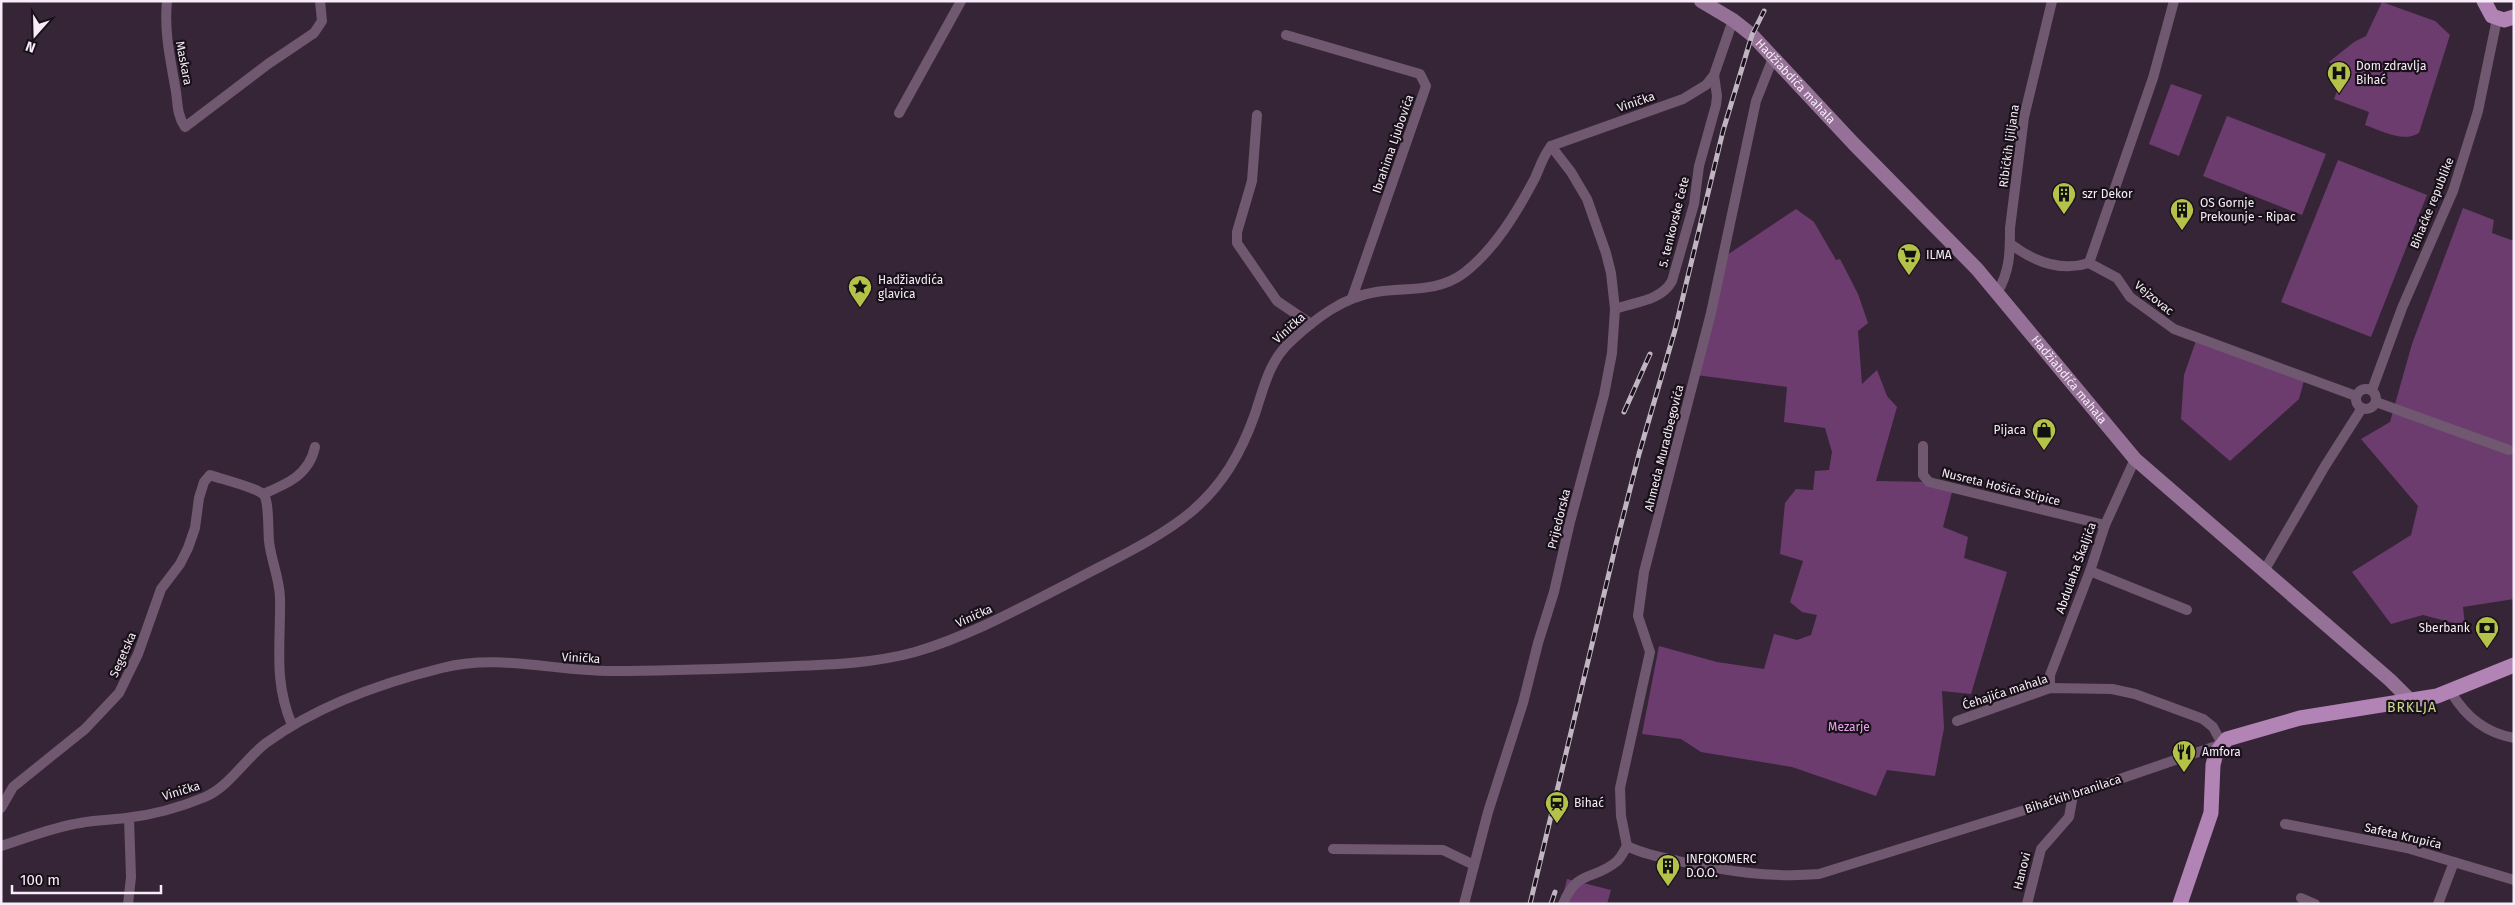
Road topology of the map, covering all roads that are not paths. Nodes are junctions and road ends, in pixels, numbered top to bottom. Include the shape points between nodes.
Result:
1 (167, 1) edge
2 (320, 1) edge
3 (961, 1) edge
4 (1701, 1) edge
5 (2052, 1) edge
6 (2174, 1) edge
7 (2484, 1) edge
8 (1718, 5) edge
9 (2514, 17) edge
10 (2497, 19) junction
11 (1733, 20) junction
12 (1286, 36) dead end
13 (1773, 58) junction
14 (1714, 75) junction
15 (898, 113) dead end
16 (1257, 115) dead end
17 (1551, 146) junction
18 (2012, 245) junction
19 (2089, 263) junction
20 (1997, 293) junction
21 (1352, 298) junction
22 (1614, 309) junction
23 (1310, 324) junction
24 (2372, 390) junction
25 (2356, 396) junction
26 (2376, 402) junction
27 (2362, 408) junction
28 (1922, 446) dead end
29 (315, 447) dead end
30 (2509, 450) dead end
31 (2135, 459) junction
32 (263, 494) junction
33 (2105, 525) junction
34 (2090, 571) junction
35 (2264, 571) junction
36 (2187, 610) dead end
37 (2514, 665) edge
38 (2050, 688) junction
39 (2451, 692) junction
40 (2410, 700) junction
41 (1958, 721) dead end
42 (292, 725) junction
43 (2514, 738) edge
44 (2222, 744) junction
45 (2073, 795) junction
46 (1, 808) edge
47 (129, 818) junction
48 (2285, 824) dead end
49 (1, 846) edge
50 (1627, 846) junction
51 (1333, 849) dead end
52 (2454, 862) junction
53 (1474, 865) junction
54 (2514, 880) edge
55 (2301, 898) dead end
56 (128, 904) edge
57 (1464, 904) edge
58 (1563, 904) edge
59 (2027, 904) edge
60 (2180, 904) edge
61 (2315, 904) edge
62 (2438, 904) edge

1 - 2 street, Maskara via 167,44 178,112 185,127 314,33 322,21
3 - 15 street
4 - 8 street, Hadžiabdića mahala
5 - 18 street, Ribićkih ljiljana via 2024,117 2010,228
6 - 19 street via 2145,103
7 - 10 main road via 2488,11
8 - 11 street, Hadžiabdića mahala
9 - 10 main road
10 - 24 street, Bihaćke republike via 2478,111 2453,191 2402,308
11 - 13 street, Hadžiabdića mahala
11 - 14 street, Vinička
12 - 21 street, Ibrahima Ljubovića via 1420,74 1426,81 1405,151
13 - 20 street, Hadžiabdića mahala
13 - 50 street, Ahmeda Muradbegovića via 1756,101 1713,304 1644,572 1638,616 1650,652 1620,788 1620,816
14 - 17 street, Vinička via 1706,85 1683,99
14 - 22 street, 5. tenkovske čete via 1716,105 1699,166 1694,204 1672,281 1657,296
16 - 23 street via 1252,180 1237,242 1277,302
17 - 21 street, Vinička via 1508,224 1462,274 1446,284
17 - 22 street, Prijedorska via 1587,199 1611,274
18 - 19 street via 2051,265 2064,268
18 - 20 street, Ribićkih ljiljana via 2005,280
19 - 25 street, Vejzovac via 2118,278 2130,297 2174,329
20 - 31 street, Hadžiabdića mahala
21 - 23 street, Vinička
22 - 53 street, Prijedorska via 1612,353 1592,445 1554,592
23 - 42 street, Vinička via 1277,356 1236,459 1219,484 1192,511 1160,534 1035,601 942,643 871,661 711,670 598,672 512,662 463,664 436,669 371,690
24 - 25 street via 2362,389
24 - 26 street
25 - 27 street via 2356,402
26 - 27 street via 2369,409
26 - 30 street
27 - 35 street via 2329,458
28 - 33 street, Nusreta Hošića Stipice via 1923,475 1929,482
29 - 32 street via 307,468 297,477
31 - 33 street, Abdulaha Škaljića
31 - 35 street, Hadžiabdića mahala
32 - 42 street via 270,548 278,578 279,682
32 - 46 street, Segetska via 210,475 204,482 188,548 161,589 138,654 119,693 85,729 13,787
33 - 34 street, Abdulaha Škaljića
34 - 36 street
34 - 38 street, Abdulaha Škaljića via 2050,675
35 - 40 street, Hadžiabdića mahala
37 - 39 main road, Bihaćkih branilaca
38 - 41 street, Ćehajića mahala
38 - 44 street, Ćehajića mahala via 2112,689 2135,694 2203,719 2213,727
39 - 40 main road, Bihaćkih branilaca
39 - 43 street via 2470,718
40 - 44 main road, Bihaćkih branilaca via 2300,718 2235,735
42 - 47 street, Vinička via 261,747 210,796
44 - 45 street, Bihaćkih branilaca
44 - 60 main road via 2214,764 2212,812
45 - 50 street, Bihaćkih branilaca via 1818,874 1741,873 1668,859
45 - 59 street, Hanovi via 2069,817 2041,849
47 - 49 street, Vinička via 80,823
47 - 56 street via 131,877
48 - 52 street, Safeta Krupića via 2407,848
50 - 58 street via 1609,867 1573,885
51 - 53 street via 1443,850
52 - 54 street, Safeta Krupića
52 - 62 street
53 - 57 street, Prijedorska
55 - 61 street

